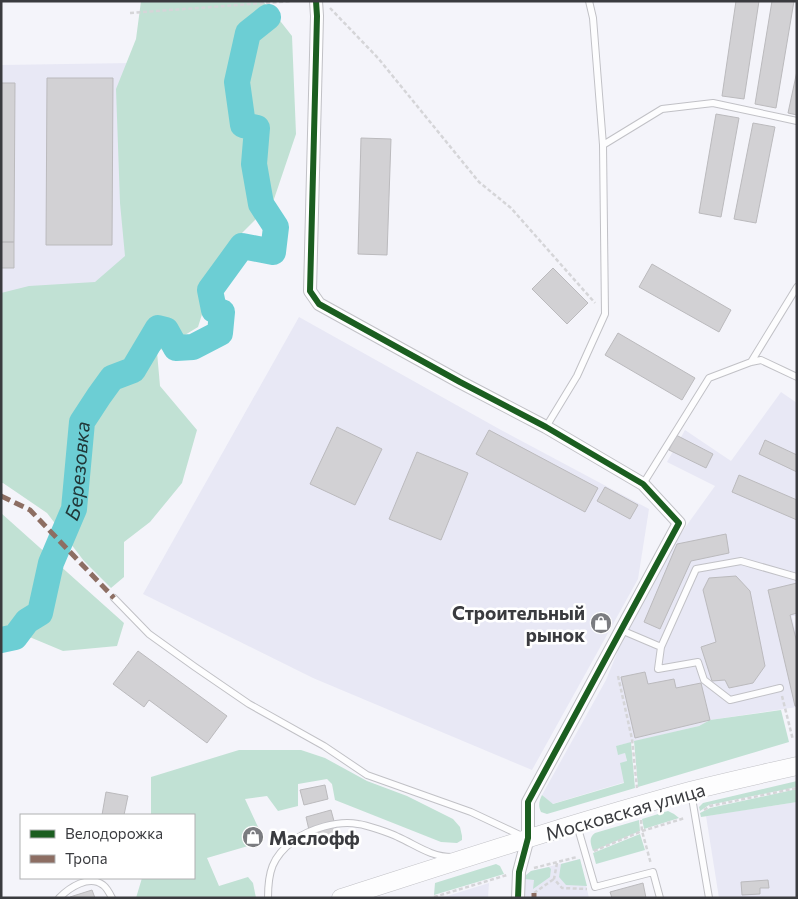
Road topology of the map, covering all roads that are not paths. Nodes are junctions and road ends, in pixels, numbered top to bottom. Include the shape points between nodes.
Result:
1 (316, 1) edge
2 (590, 1) edge
3 (797, 121) edge
4 (603, 145) junction
5 (797, 287) edge
6 (750, 362) junction
7 (797, 377) edge
8 (546, 427) junction
9 (643, 484) junction
10 (797, 577) edge
11 (114, 598) dead end
12 (621, 630) junction
13 (661, 647) junction
14 (780, 688) road end
15 (797, 766) edge
16 (691, 791) junction
17 (577, 824) junction
18 (528, 838) junction
19 (470, 857) junction
20 (59, 898) edge
21 (112, 898) edge
22 (268, 898) edge
23 (341, 898) edge
24 (518, 898) edge
25 (660, 898) edge
26 (709, 898) edge

1 - 8 street via 310,291 319,304
2 - 4 lane
3 - 4 lane via 713,103 662,109
4 - 8 lane via 605,314 576,376
5 - 6 lane
6 - 7 lane via 761,360
6 - 9 lane via 709,378
8 - 9 street
9 - 12 street via 679,523
10 - 13 lane via 741,561 696,569
11 - 18 lane via 149,634 195,667 249,704 324,746 367,775 471,812
12 - 13 lane
12 - 18 street via 528,802
13 - 14 lane via 658,669 698,662 704,680 730,700
15 - 16 main road, Московская улица
16 - 17 main road, Московская улица
16 - 26 lane
17 - 18 main road, Московская улица
17 - 25 lane via 595,887 653,872
18 - 19 main road, Московская улица
18 - 24 street via 519,872
19 - 22 lane via 445,857 427,852 397,836 358,824 334,824 309,831 286,846 275,859 268,880
19 - 23 main road, Московская улица
20 - 21 lane via 81,882 93,881 103,884

